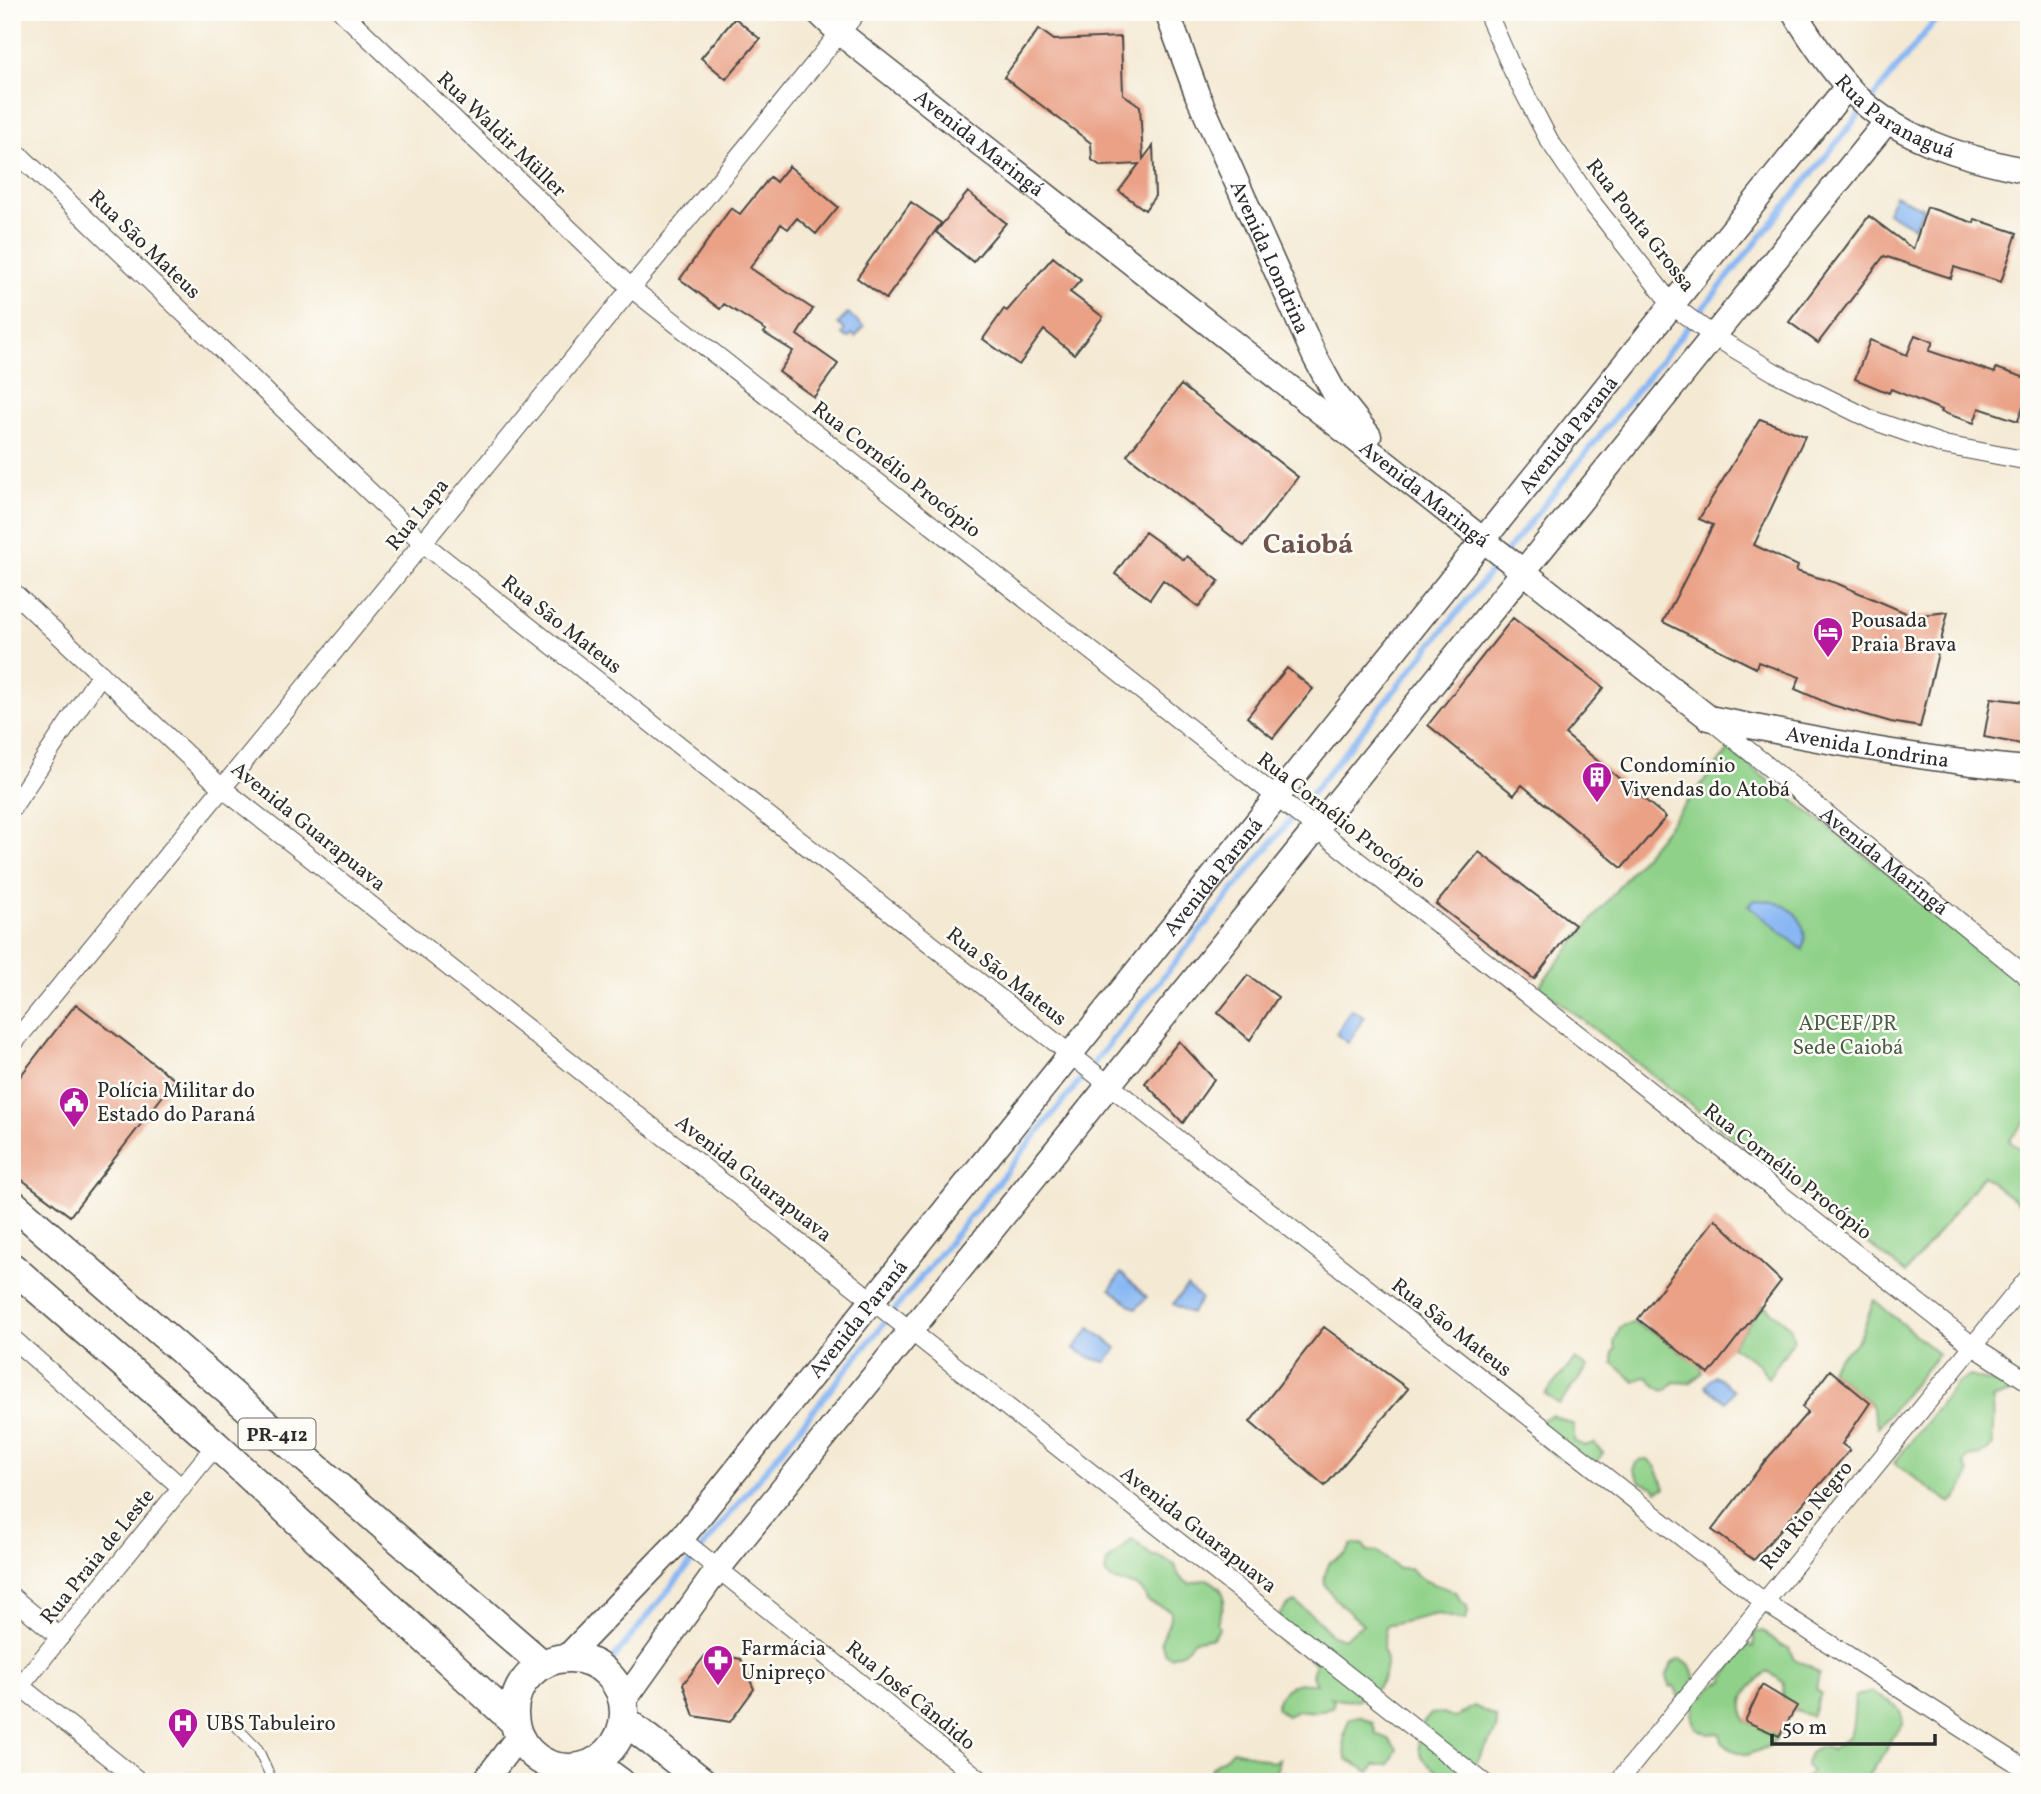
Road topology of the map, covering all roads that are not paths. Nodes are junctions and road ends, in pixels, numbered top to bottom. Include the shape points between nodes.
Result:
1 (342, 12) edge
2 (818, 12) edge
3 (857, 12) edge
4 (1167, 12) edge
5 (1487, 12) edge
6 (1794, 12) edge
7 (840, 33) junction
8 (1848, 88) junction
9 (1886, 119) junction
10 (12, 148) edge
11 (2029, 171) edge
12 (631, 288) junction
13 (1675, 307) junction
14 (1714, 336) junction
15 (1315, 358) junction
16 (1278, 378) junction
17 (2029, 461) edge
18 (1409, 481) junction
19 (1483, 541) junction
20 (423, 543) junction
21 (1524, 573) junction
22 (12, 591) edge
23 (101, 674) junction
24 (1709, 718) junction
25 (2029, 769) edge
26 (222, 788) junction
27 (1281, 801) junction
28 (12, 808) edge
29 (1313, 826) junction
30 (2029, 978) edge
31 (12, 1045) edge
32 (1074, 1057) junction
33 (1104, 1081) junction
34 (12, 1203) edge
35 (12, 1267) edge
36 (2029, 1277) edge
37 (876, 1303) junction
38 (908, 1328) junction
39 (12, 1338) edge
40 (1973, 1346) junction
41 (2029, 1382) edge
42 (216, 1445) junction
43 (182, 1488) junction
44 (681, 1539) junction
45 (718, 1569) junction
46 (12, 1597) edge
47 (1764, 1602) junction
48 (60, 1637) junction
49 (554, 1661) junction
50 (16, 1691) edge
51 (623, 1711) junction
52 (228, 1718) dead end
53 (516, 1729) junction
54 (580, 1771) edge
55 (2029, 1771) edge
56 (140, 1782) edge
57 (274, 1782) edge
58 (484, 1782) edge
59 (620, 1782) edge
60 (704, 1782) edge
61 (983, 1782) edge
62 (1483, 1782) edge
63 (1618, 1782) edge

1 - 12 street, Rua Waldir Müller
2 - 7 street, Avenida Maringá
3 - 7 street, Rua Lapa
4 - 15 street, Avenida Londrina via 1197,94
5 - 13 street, Rua Ponta Grossa via 1549,140 1597,210
6 - 8 street, Rua Paranaguá
7 - 12 street, Rua Lapa
7 - 16 street, Avenida Maringá
8 - 9 street, Rua Paranaguá
8 - 13 street, Avenida Paraná
9 - 11 street, Rua Paranaguá via 1931,143 1980,161
9 - 14 street
10 - 20 street, Rua São Mateus
12 - 20 street, Rua Lapa
12 - 27 street, Rua Cornélio Procópio
13 - 14 street, Rua Ponta Grossa
13 - 19 street, Avenida Paraná
14 - 17 street, Rua Ponta Grossa via 1774,372 1872,420 1944,445
14 - 21 street
15 - 16 street via 1301,377
15 - 18 street, Avenida Londrina via 1334,392
16 - 18 street, Avenida Maringá
18 - 19 street, Avenida Maringá
19 - 21 street, Avenida Maringá
19 - 27 street, Avenida Paraná
20 - 26 street, Rua Lapa
20 - 32 street, Rua São Mateus
21 - 24 street, Avenida Maringá
21 - 29 street
22 - 23 street, Avenida Guarapuava
23 - 26 street, Avenida Guarapuava
23 - 28 street
24 - 25 street, Avenida Londrina via 1859,748
24 - 30 street, Avenida Maringá
26 - 31 street, Rua Lapa
26 - 37 street, Avenida Guarapuava
27 - 29 street, Rua Cornélio Procópio
27 - 32 street, Avenida Paraná
29 - 33 street
29 - 40 street, Rua Cornélio Procópio
32 - 33 street, Rua São Mateus
32 - 37 street, Avenida Paraná
33 - 38 street
33 - 47 street, Rua São Mateus
34 - 49 main road, PR-412 via 108,1289
35 - 42 main road, PR-412
36 - 40 street, Rua Rio Negro
37 - 38 street, Avenida Guarapuava
37 - 44 street, Avenida Paraná
38 - 45 street
38 - 62 street, Avenida Guarapuava
39 - 43 street
40 - 41 street, Rua Cornélio Procópio
40 - 47 street, Rua Rio Negro
42 - 43 street, Rua Praia de Leste
42 - 53 main road, PR-412
43 - 48 street, Rua Praia de Leste
44 - 45 street, Rua José Cândido
44 - 49 street, Avenida Paraná
45 - 51 street
45 - 61 street, Rua José Cândido
46 - 48 street
47 - 55 street, Rua São Mateus
47 - 63 street, Rua Rio Negro
48 - 50 street, Rua Praia de Leste
49 - 51 main road, PR-412 via 579,1658 603,1669 619,1689
49 - 53 main road via 529,1674 519,1688 514,1704
50 - 56 street
51 - 54 main road via 619,1737 609,1752
51 - 60 main road, PR-412
52 - 57 lane via 258,1749
53 - 54 main road, PR-412 via 528,1752 542,1763
53 - 58 street
54 - 59 main road, PR-412

